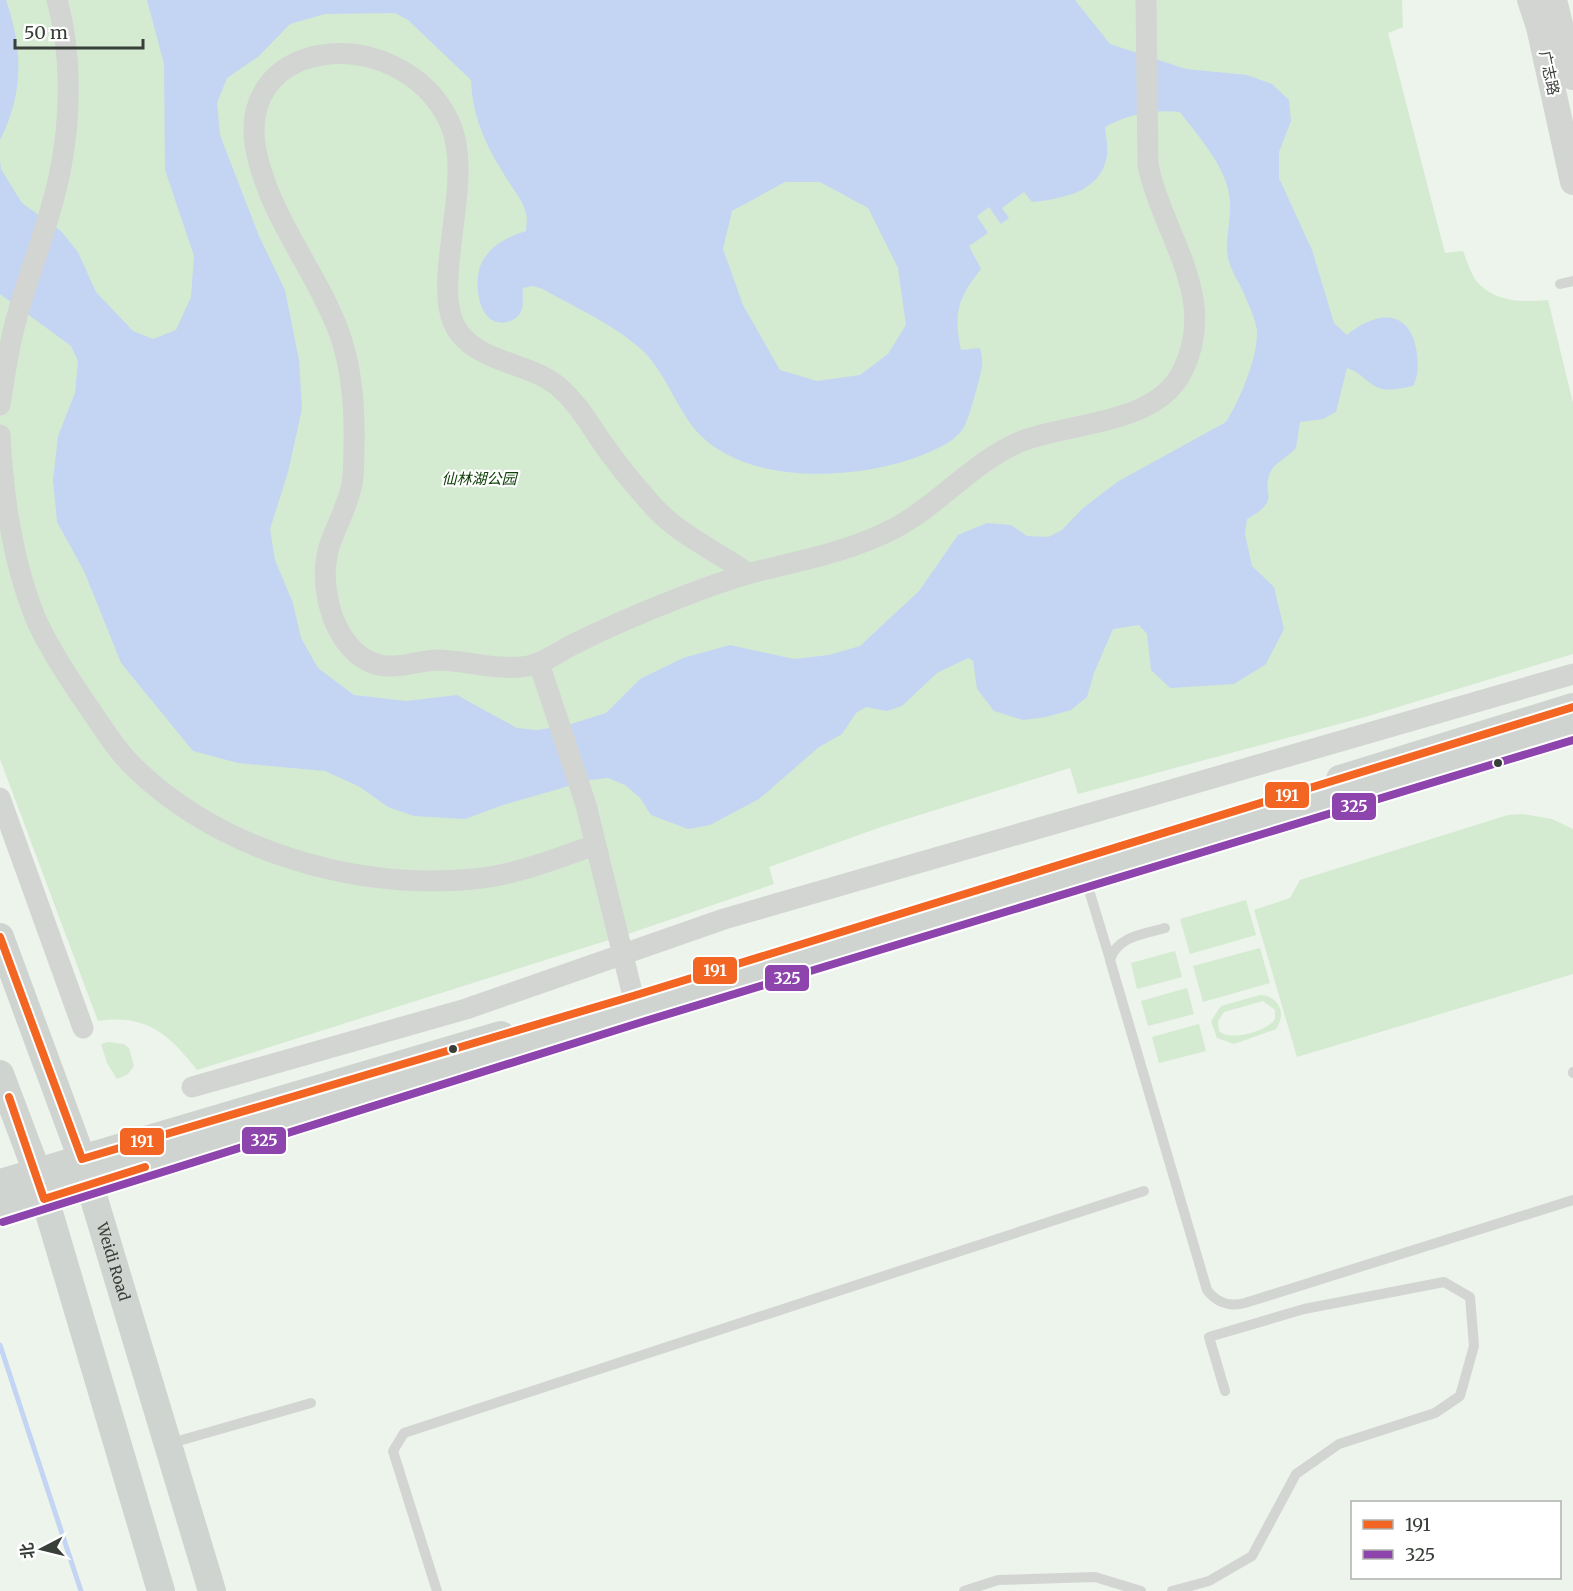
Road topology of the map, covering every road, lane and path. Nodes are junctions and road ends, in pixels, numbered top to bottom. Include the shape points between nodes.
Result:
1 (57, 0) edge
2 (1146, 0) edge
3 (1530, 0) edge
4 (1556, 16) edge
5 (1573, 77) edge
6 (1573, 182) edge
7 (1573, 281) edge
8 (1560, 284) dead end
9 (0, 405) edge
10 (0, 435) edge
11 (749, 574) junction
12 (539, 663) junction
13 (1573, 674) edge
14 (1573, 707) edge
15 (1573, 729) edge
16 (0, 798) edge
17 (595, 845) junction
18 (1085, 877) junction
19 (1165, 928) dead end
20 (0, 937) edge
21 (623, 956) junction
22 (1110, 960) junction
23 (633, 996) junction
24 (83, 1028) dead end
25 (0, 1074) edge
26 (192, 1087) dead end
27 (86, 1172) junction
28 (0, 1183) edge
29 (40, 1185) junction
30 (1144, 1191) dead end
31 (1573, 1200) edge
32 (0, 1212) edge
33 (1225, 1391) dead end
34 (311, 1403) dead end
35 (168, 1444) junction
36 (160, 1591) edge
37 (212, 1591) edge
38 (437, 1591) edge
39 (964, 1591) edge
40 (1141, 1591) edge
41 (1172, 1591) edge

1 - 9 street via 67,66 61,171 15,323
2 - 11 street via 1149,165 1154,192 1195,296 1194,328 1179,378 1166,393 1131,412 1027,439 996,453 934,504 857,546
3 - 4 street, 广志路
4 - 5 street, 广志路
4 - 6 street, 广志路
7 - 8 lane
10 - 17 street via 18,556 35,618 69,678 108,734 137,771 175,799 267,852 310,864 396,878 472,879 505,874
11 - 12 street via 621,622
11 - 12 street via 662,516 633,484 563,390 549,379 477,347 457,330 451,317 449,271 459,158 446,114 427,91 408,73 382,60 338,53 297,61 268,88 258,106 254,134 268,189 326,302 348,365 353,401 352,484 327,551 327,595 333,617 354,652 370,663 384,666 426,661 518,668
12 - 17 street via 586,805
13 - 21 street via 724,919
14 - 23 main road
15 - 18 main road
16 - 24 street
17 - 21 street
18 - 22 lane
18 - 27 main road
19 - 22 lane via 1122,941
20 - 27 main road, Weidi Road
21 - 23 street
21 - 26 street via 466,1009
22 - 31 lane via 1207,1290 1221,1303 1245,1303
23 - 27 main road
25 - 29 main road
27 - 29 main road
27 - 35 main road, Weidi Road
28 - 29 main road
29 - 32 main road
29 - 36 main road
30 - 38 lane via 405,1433 393,1451
33 - 41 lane via 1209,1337 1304,1309 1444,1282 1470,1298 1474,1347 1460,1396 1435,1413 1339,1444 1296,1474 1252,1556 1209,1581
34 - 35 lane
35 - 37 main road, Weidi Road
39 - 40 lane via 998,1580 1095,1577

